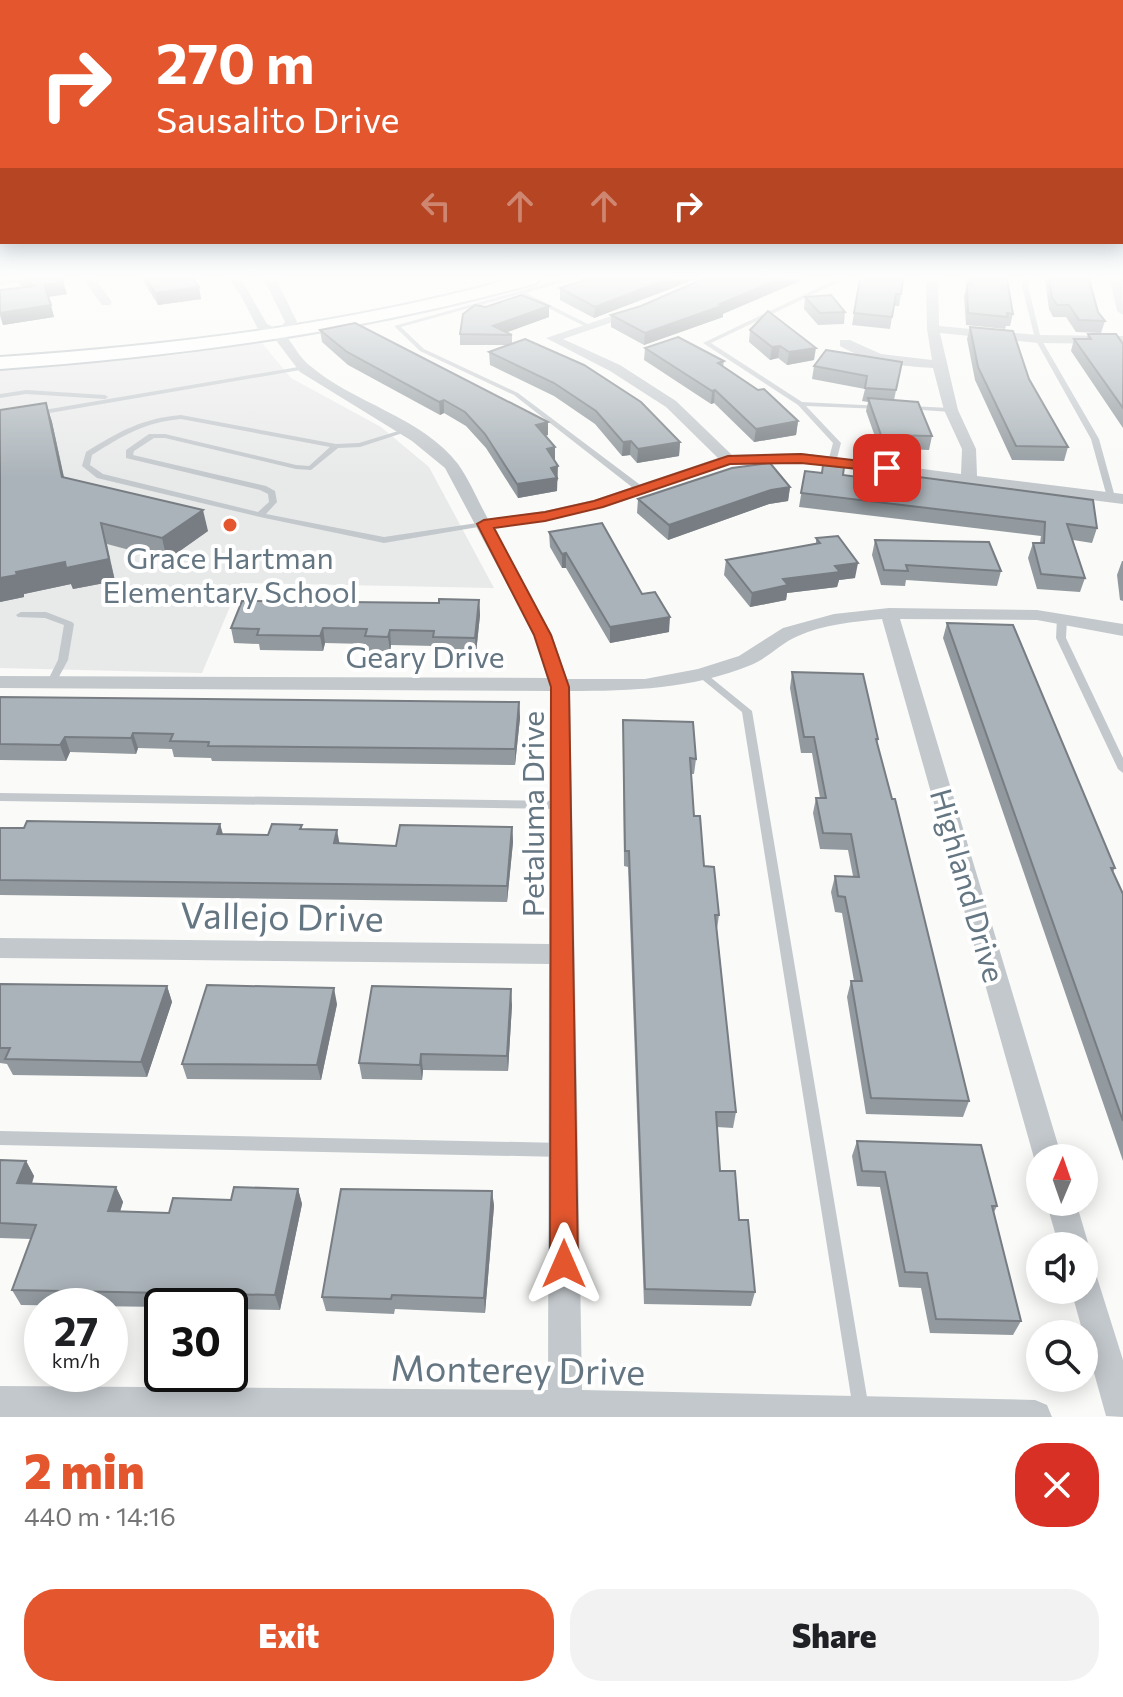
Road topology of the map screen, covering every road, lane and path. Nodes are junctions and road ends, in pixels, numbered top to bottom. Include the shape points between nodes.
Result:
1 (99, 345) edge
2 (185, 345) edge
3 (289, 345) edge
4 (417, 345) edge
5 (567, 345) edge
6 (709, 345) edge
7 (848, 345) edge
8 (936, 345) edge
9 (1041, 345) edge
10 (0, 352) edge
11 (0, 363) edge
12 (939, 365) junction
13 (304, 368) junction
14 (0, 396) edge
15 (123, 399) junction
16 (800, 404) junction
17 (890, 407) edge
18 (905, 408) edge
19 (951, 410) junction
20 (31, 414) edge
21 (408, 430) junction
22 (336, 446) junction
23 (728, 460) junction
24 (832, 462) junction
25 (969, 478) junction
26 (640, 489) junction
27 (1117, 498) edge
28 (260, 515) junction
29 (484, 524) junction
30 (889, 613) junction
31 (21, 615) dead end
32 (1062, 618) junction
33 (1123, 630) edge
34 (701, 674) junction
35 (0, 682) edge
36 (52, 682) junction
37 (560, 687) junction
38 (1123, 769) edge
39 (0, 797) edge
40 (561, 805) junction
41 (0, 948) edge
42 (562, 954) junction
43 (0, 1138) edge
44 (1044, 1144) edge
45 (564, 1150) junction
46 (1090, 1304) edge
47 (0, 1403) edge
48 (565, 1407) junction
49 (862, 1414) junction
50 (931, 1416) edge
51 (1123, 1416) edge
52 (1035, 1417) edge

1 - 10 main road
2 - 11 main road
3 - 13 street, Petaluma Drive
4 - 26 lane via 516,394
5 - 23 street via 671,404
6 - 16 lane
7 - 12 street via 892,361
8 - 12 street
9 - 27 lane via 1095,439
12 - 19 street
13 - 15 lane
13 - 21 street, Petaluma Drive
14 - 15 lane via 26,392
15 - 20 lane
16 - 17 lane
16 - 24 lane via 837,443
18 - 19 lane
19 - 25 street via 969,449
21 - 22 lane via 360,445
21 - 29 street, Petaluma Drive via 451,466
22 - 28 lane via 311,468 165,436 152,436 130,450 129,456 263,488 272,493 273,502
22 - 28 lane via 181,417 136,424 89,454 86,466 100,476
23 - 24 street
23 - 26 street
24 - 25 street
25 - 27 street
26 - 29 street via 545,516
28 - 29 lane via 384,540
29 - 37 street, Petaluma Drive via 543,635
30 - 32 street, Geary Drive
30 - 34 street, Geary Drive via 834,619 790,632 746,660
30 - 44 street, Highland Drive
31 - 36 lane via 46,615 69,624 63,660
32 - 33 street, Geary Drive
32 - 38 lane via 1061,638
34 - 37 street, Geary Drive via 645,685
34 - 49 lane via 747,711
35 - 36 street, Geary Drive
36 - 37 street, Geary Drive
37 - 40 street, Petaluma Drive
39 - 40 lane
40 - 42 street, Petaluma Drive
41 - 42 street, Vallejo Drive
42 - 45 street, Petaluma Drive
43 - 45 lane
45 - 48 street, Petaluma Drive
46 - 51 street
47 - 48 street, Monterey Drive
48 - 49 street, Monterey Drive
49 - 50 street, Monterey Drive
50 - 52 street, Monterey Drive

